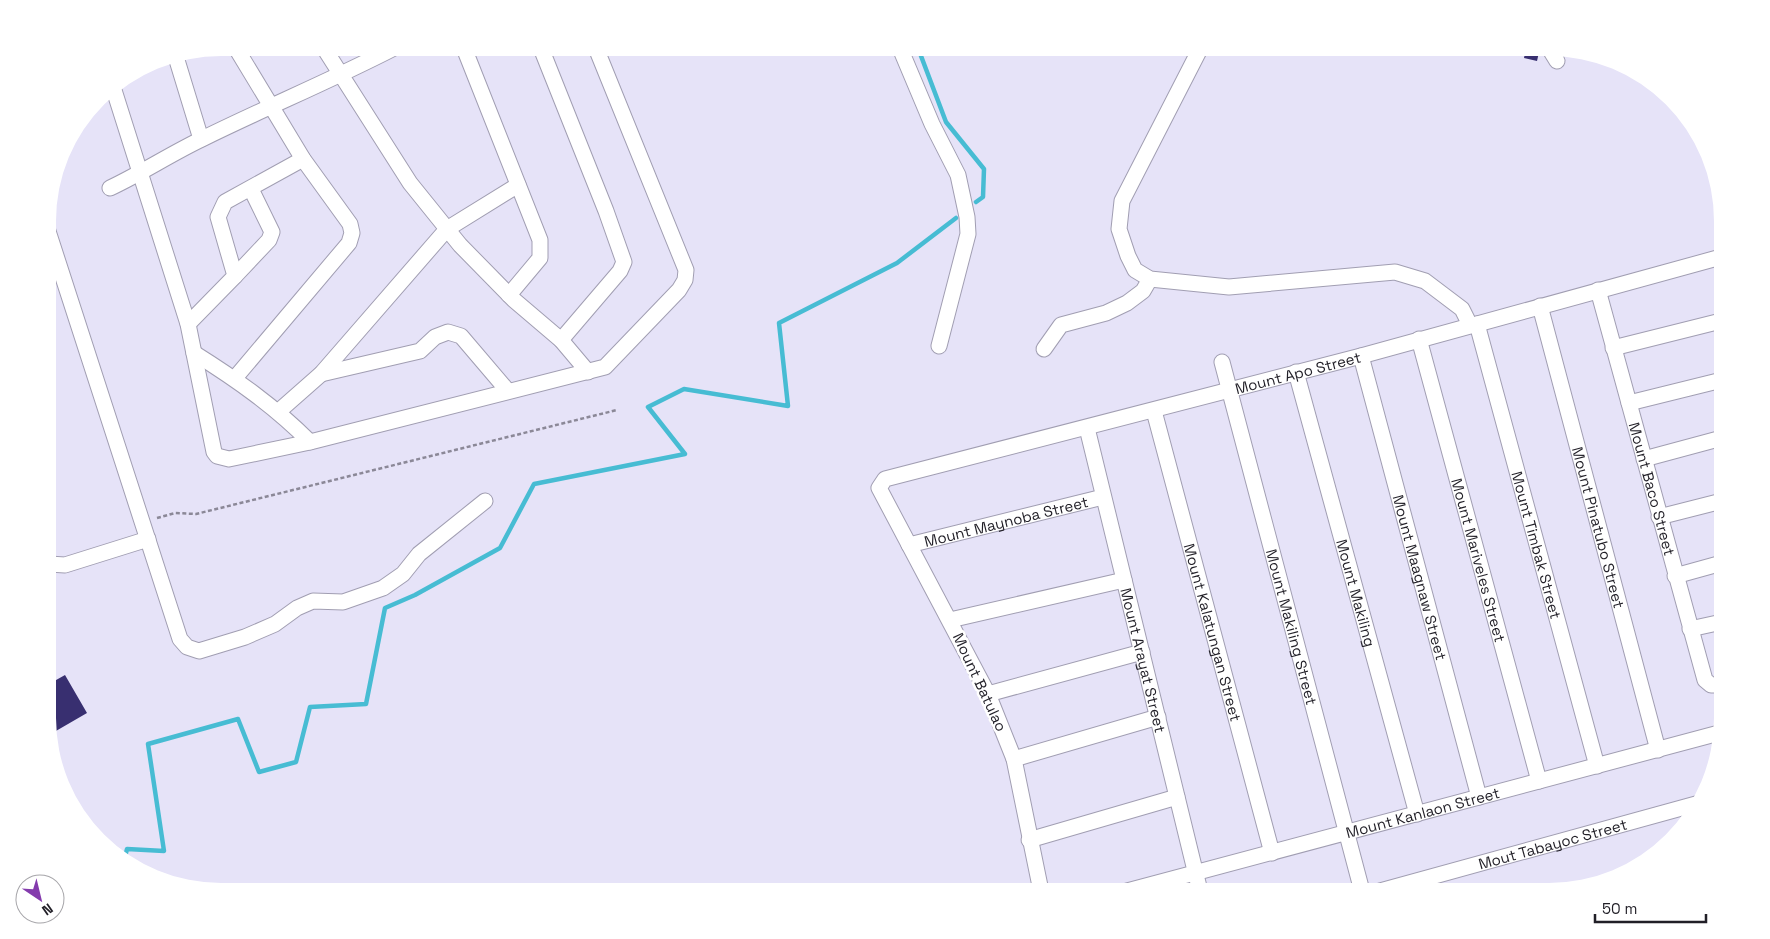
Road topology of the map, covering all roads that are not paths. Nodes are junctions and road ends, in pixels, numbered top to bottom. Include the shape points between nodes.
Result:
1 (904, 56) edge
2 (1196, 56) edge
3 (241, 57) edge
4 (329, 57) edge
5 (377, 57) edge
6 (467, 57) edge
7 (545, 57) edge
8 (600, 57) edge
9 (178, 62) edge
10 (340, 76) junction
11 (116, 95) edge
12 (270, 106) junction
13 (201, 139) junction
14 (303, 159) junction
15 (140, 174) junction
16 (518, 185) junction
17 (110, 188) dead end
18 (251, 189) junction
19 (447, 229) junction
20 (57, 259) edge
21 (1714, 259) edge
22 (235, 276) junction
23 (1150, 279) junction
24 (1598, 290) junction
25 (509, 295) junction
26 (1540, 306) junction
27 (1714, 322) edge
28 (188, 324) junction
29 (1473, 324) junction
30 (1419, 339) junction
31 (561, 340) junction
32 (939, 346) dead end
33 (1613, 348) junction
34 (1044, 349) dead end
35 (194, 353) junction
36 (1361, 356) junction
37 (1222, 362) dead end
38 (588, 372) junction
39 (1296, 372) junction
40 (321, 374) junction
41 (235, 378) junction
42 (1714, 382) edge
43 (507, 390) junction
44 (1229, 390) junction
45 (1629, 403) junction
46 (279, 411) junction
47 (1154, 411) junction
48 (1087, 428) junction
49 (1714, 440) edge
50 (310, 442) junction
51 (1644, 459) junction
52 (879, 488) joint
53 (1103, 496) junction
54 (485, 501) dead end
55 (1714, 503) edge
56 (1659, 517) junction
57 (148, 539) junction
58 (908, 544) junction
59 (56, 564) edge
60 (1714, 565) edge
61 (1675, 576) junction
62 (1124, 580) junction
63 (950, 620) junction
64 (1714, 624) edge
65 (1690, 629) junction
66 (1142, 652) junction
67 (1714, 684) edge
68 (988, 694) junction
69 (1158, 717) junction
70 (1712, 735) edge
71 (1658, 750) junction
72 (1014, 759) junction
73 (1597, 766) junction
74 (1539, 781) junction
75 (1177, 797) junction
76 (1479, 797) junction
77 (1688, 806) edge
78 (1416, 814) junction
79 (1346, 833) junction
80 (1029, 840) junction
81 (1272, 853) junction
82 (1196, 873) junction
83 (1039, 882) edge
84 (1160, 882) edge
85 (1198, 882) edge
86 (1360, 882) edge
87 (1412, 882) edge

1 - 32 street via 958,175 967,217 968,234
2 - 23 street via 1122,201 1119,228 1128,256 1135,270
3 - 12 street
4 - 10 street
5 - 10 street
6 - 16 street
7 - 31 street via 624,262 620,271
8 - 38 street via 686,270 679,290 655,317 605,367
9 - 13 street
10 - 12 street
10 - 19 street via 410,183
11 - 15 street
12 - 13 street
12 - 14 street
13 - 15 street
14 - 18 street
14 - 41 street via 350,224 349,243
15 - 17 street
15 - 28 street
16 - 19 street
16 - 25 street via 542,248 540,258
18 - 22 street via 272,232 270,240
18 - 22 street via 225,202 218,217
19 - 25 street
19 - 40 street
20 - 57 street
21 - 24 street, Mount Apo Street
22 - 28 street
23 - 29 street, Mount Timbak Street via 1229,287 1395,272 1432,285 1462,310
23 - 34 street via 1143,291 1127,303 1106,313 1061,325
24 - 26 street, Mount Apo Street
24 - 33 street, Mount Baco Street
25 - 31 street
26 - 29 street, Mount Apo Street
26 - 71 street, Mount Pinatubo Street
27 - 33 street
28 - 35 street
29 - 30 street, Mount Apo Street
29 - 73 street, Mount Timbak Street
30 - 36 street, Mount Apo Street
30 - 74 street, Mount Mariveles Street
31 - 38 street
33 - 45 street, Mount Baco Street
35 - 41 street
35 - 50 street via 217,456 229,460
36 - 39 street, Mount Apo Street
36 - 76 street, Mount Maagnaw Street
37 - 44 street, Mount Makiling Street
38 - 43 street
39 - 44 street, Mount Apo Street
39 - 78 street, Mount Makiling
40 - 43 street via 420,351 435,337 448,332 461,336
40 - 46 street
41 - 46 street
42 - 45 street
43 - 50 street
44 - 47 street, Mount Apo Street
44 - 79 street, Mount Makiling Street
45 - 51 street, Mount Baco Street
46 - 50 street
47 - 48 street, Mount Apo Street
47 - 81 street, Mount Kalatungan Street
48 - 52 street, Mount Apo Street via 885,479
48 - 53 street, Mount Arayat Street
49 - 51 street
51 - 56 street, Mount Baco Street
52 - 58 street, Mount Batulao
53 - 58 street, Mount Maynoba Street
53 - 62 street, Mount Arayat Street
54 - 57 street via 419,554 403,574 383,588 343,602 313,601 275,624 199,651 180,639
55 - 56 street
56 - 61 street, Mount Baco Street
57 - 59 street via 65,565
58 - 63 street, Mount Batulao
60 - 61 street
61 - 65 street, Mount Baco Street
62 - 63 street
62 - 66 street, Mount Arayat Street
63 - 68 street, Mount Batulao
64 - 65 street
65 - 67 street, Mount Baco Street via 1705,680
66 - 68 street
66 - 69 street, Mount Arayat Street
68 - 72 street, Mount Batulao
69 - 72 street
69 - 75 street, Mount Arayat Street
70 - 71 street, Mount Kanlaon Street
71 - 73 street, Mount Kanlaon Street
72 - 80 street, Mount Batulao
73 - 74 street, Mount Kanlaon Street
74 - 76 street, Mount Kanlaon Street
75 - 80 street
75 - 82 street, Mount Arayat Street
76 - 78 street, Mount Kanlaon Street
77 - 87 street, Mout Tabayoc Street
78 - 79 street, Mount Kanlaon Street
79 - 81 street, Mount Kanlaon Street
79 - 86 street, Mount Makiling Street
80 - 83 street, Mount Batulao
81 - 82 street, Mount Kanlaon Street
82 - 84 street, Mount Kanlaon Street
82 - 85 street, Mount Arayat Street

